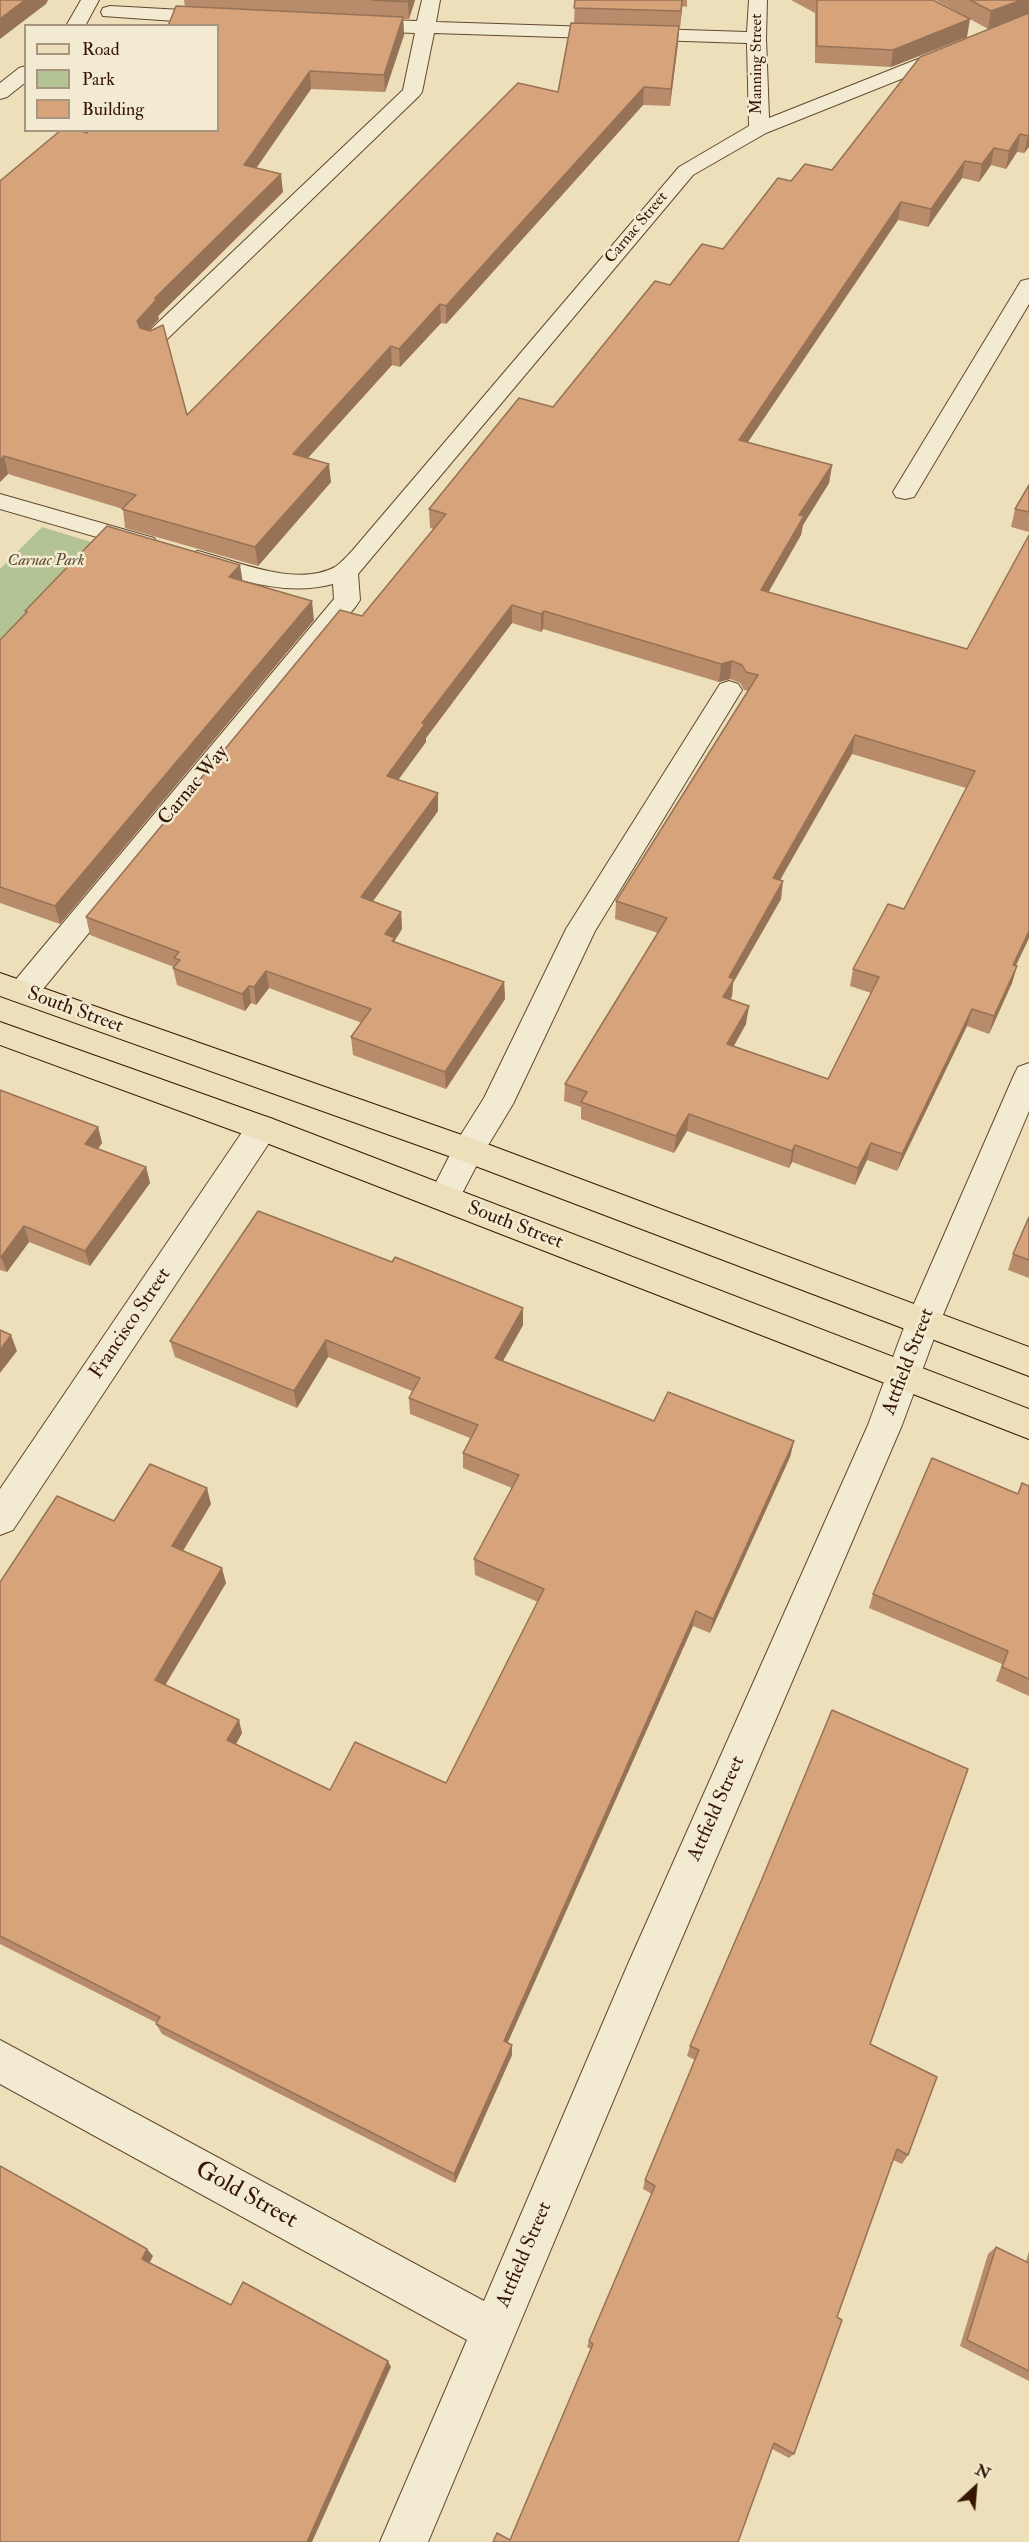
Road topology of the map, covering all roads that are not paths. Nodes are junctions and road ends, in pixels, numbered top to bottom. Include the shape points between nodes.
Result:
1 (90, 0) edge
2 (431, 0) edge
3 (759, 0) edge
4 (109, 12) edge
5 (239, 19) edge
6 (1029, 21) edge
7 (76, 24) edge
8 (343, 24) edge
9 (424, 28) junction
10 (988, 32) junction
11 (756, 38) junction
12 (1029, 42) edge
13 (24, 75) edge
14 (24, 96) edge
15 (4, 101) edge
16 (759, 129) junction
17 (1029, 286) edge
18 (153, 340) edge
19 (905, 492) dead end
20 (0, 501) edge
21 (345, 572) junction
22 (729, 690) edge
23 (11, 988) edge
24 (0, 1033) edge
25 (1029, 1075) edge
26 (262, 1128) junction
27 (468, 1150) junction
28 (444, 1198) junction
29 (923, 1322) junction
30 (1029, 1362) edge
31 (904, 1377) junction
32 (1029, 1424) edge
33 (0, 1519) edge
34 (0, 2061) edge
35 (493, 2330) junction
36 (404, 2542) edge

1 - 7 street
2 - 9 street
3 - 11 street, Manning Street
4 - 5 street
6 - 10 street, Carnac Street
8 - 9 street
9 - 11 street
9 - 18 street via 412,92
10 - 12 street
10 - 16 street, Carnac Street
11 - 16 street, Manning Street
13 - 15 street
14 - 15 street
16 - 21 street, Carnac Street via 686,171
17 - 19 street
20 - 21 street via 255,576 313,580
21 - 23 street, Carnac Way via 346,600
22 - 27 street via 581,929 497,1104
23 - 27 main road, South Street
24 - 26 main road, South Street
25 - 29 street, Attfield Street
26 - 28 main road, South Street
26 - 33 street, Francisco Street
27 - 28 street
27 - 29 main road, South Street
28 - 31 main road, South Street
29 - 30 main road, South Street
29 - 31 street, Attfield Street
31 - 32 main road, South Street
31 - 35 street, Attfield Street
34 - 35 street, Gold Street
35 - 36 street, Attfield Street

